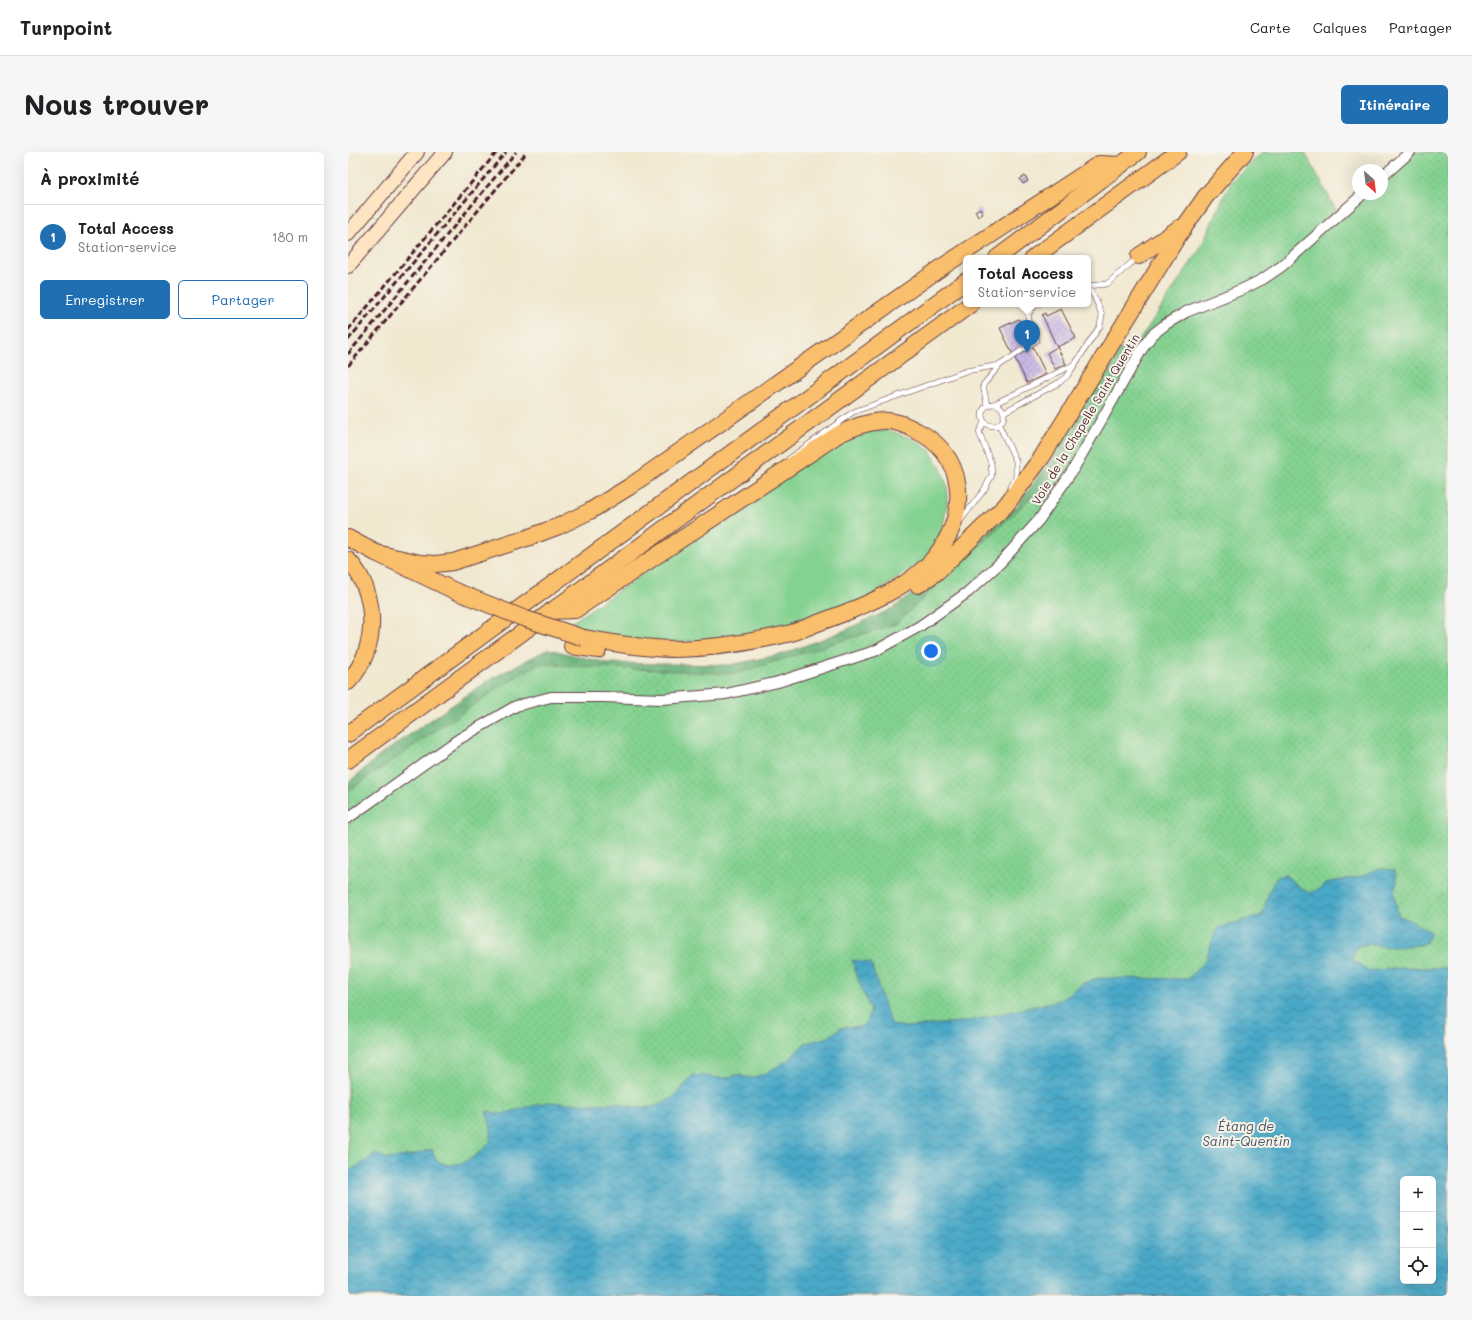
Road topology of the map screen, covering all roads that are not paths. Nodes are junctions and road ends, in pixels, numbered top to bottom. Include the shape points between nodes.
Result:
1 (417, 152) edge
2 (445, 152) edge
3 (1138, 152) edge
4 (1178, 152) edge
5 (1245, 152) edge
6 (1410, 152) edge
7 (1121, 165) junction
8 (1388, 172) edge
9 (1356, 200) edge
10 (1189, 220) junction
11 (348, 234) edge
12 (1001, 255) edge
13 (1037, 255) edge
14 (1139, 256) joint
15 (348, 266) edge
16 (963, 283) edge
17 (1091, 287) edge
18 (1091, 292) edge
19 (967, 307) edge
20 (1035, 307) edge
21 (1076, 364) junction
22 (1000, 365) junction
23 (994, 404) junction
24 (987, 405) junction
25 (1004, 412) junction
26 (984, 422) junction
27 (999, 425) junction
28 (758, 488) junction
29 (1004, 508) junction
30 (952, 529) junction
31 (348, 538) edge
32 (358, 554) edge
33 (551, 611) junction
34 (578, 642) junction
35 (348, 682) edge
36 (348, 734) edge
37 (348, 760) edge
38 (348, 818) edge

1 - 11 main road
2 - 15 main road
3 - 7 main road
4 - 13 main road
5 - 10 main road via 1206,196
6 - 8 street
7 - 12 main road
7 - 32 main road via 1100,164 1093,168 945,265 629,487 590,511 559,526 453,562 420,563
9 - 38 street, Voie de la Chapelle Saint Quentin via 1282,266 1263,279 1186,312 1152,335 1074,468 1039,520 1001,562 973,587 920,626 875,651 778,682 726,694 662,699 551,697 516,706 459,739
10 - 14 main road
10 - 29 main road via 1042,457
14 - 17 lane via 1107,284
16 - 36 main road
18 - 21 lane via 1102,315 1100,326
19 - 33 main road
20 - 22 lane via 1029,312 1028,319 1037,340
21 - 23 lane
21 - 25 lane via 1060,382
22 - 24 lane via 982,385
22 - 28 lane via 966,371 853,412 793,455
23 - 24 lane
23 - 25 lane via 1000,406
24 - 26 lane via 982,414
25 - 27 lane
26 - 27 lane via 990,426
26 - 30 lane via 979,432 991,463 992,476 966,514
27 - 29 lane via 1016,461 1016,476 1006,494
28 - 30 main road via 839,434 859,425 883,421 906,425 926,435 943,450 954,470 959,495
28 - 33 main road via 575,610
29 - 34 main road via 937,572 904,594 858,619 792,643 730,655 671,658 623,655
30 - 34 main road via 940,550 925,567 890,592 855,610 792,632 730,645 676,649
31 - 32 main road
32 - 34 main road, bridge via 450,594 523,618
32 - 35 main road via 371,605 371,631 365,656
33 - 37 main road

